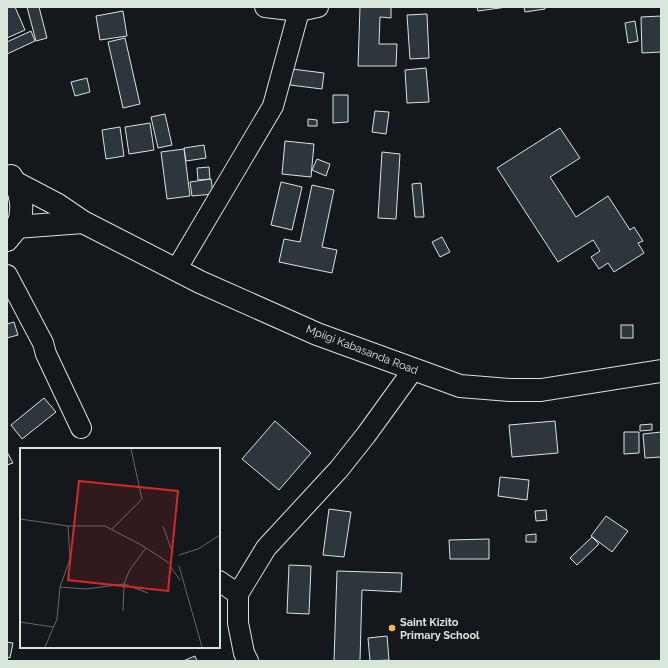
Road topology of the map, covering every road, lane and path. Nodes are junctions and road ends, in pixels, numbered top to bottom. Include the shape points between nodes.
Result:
1 (265, 7) edge
2 (305, 8) edge
3 (11, 178) edge
4 (83, 222) junction
5 (12, 234) edge
6 (176, 270) junction
7 (7, 275) edge
8 (413, 370) junction
9 (661, 371) edge
10 (81, 428) dead end
11 (220, 582) edge
12 (238, 594) junction
13 (248, 661) edge

1 - 2 street
2 - 6 street via 273,106
3 - 4 main road, Mpiigi Kabasanda Road
3 - 5 main road via 21,198 21,213
4 - 5 main road
4 - 6 main road, Mpiigi Kabasanda Road
6 - 8 main road, Mpiigi Kabasanda Road via 317,334
7 - 10 street via 43,343
8 - 9 main road, Mpiigi Kabasanda Road via 460,386 510,390 541,390
8 - 12 street via 339,469 266,548
11 - 12 street
12 - 13 street via 238,623

